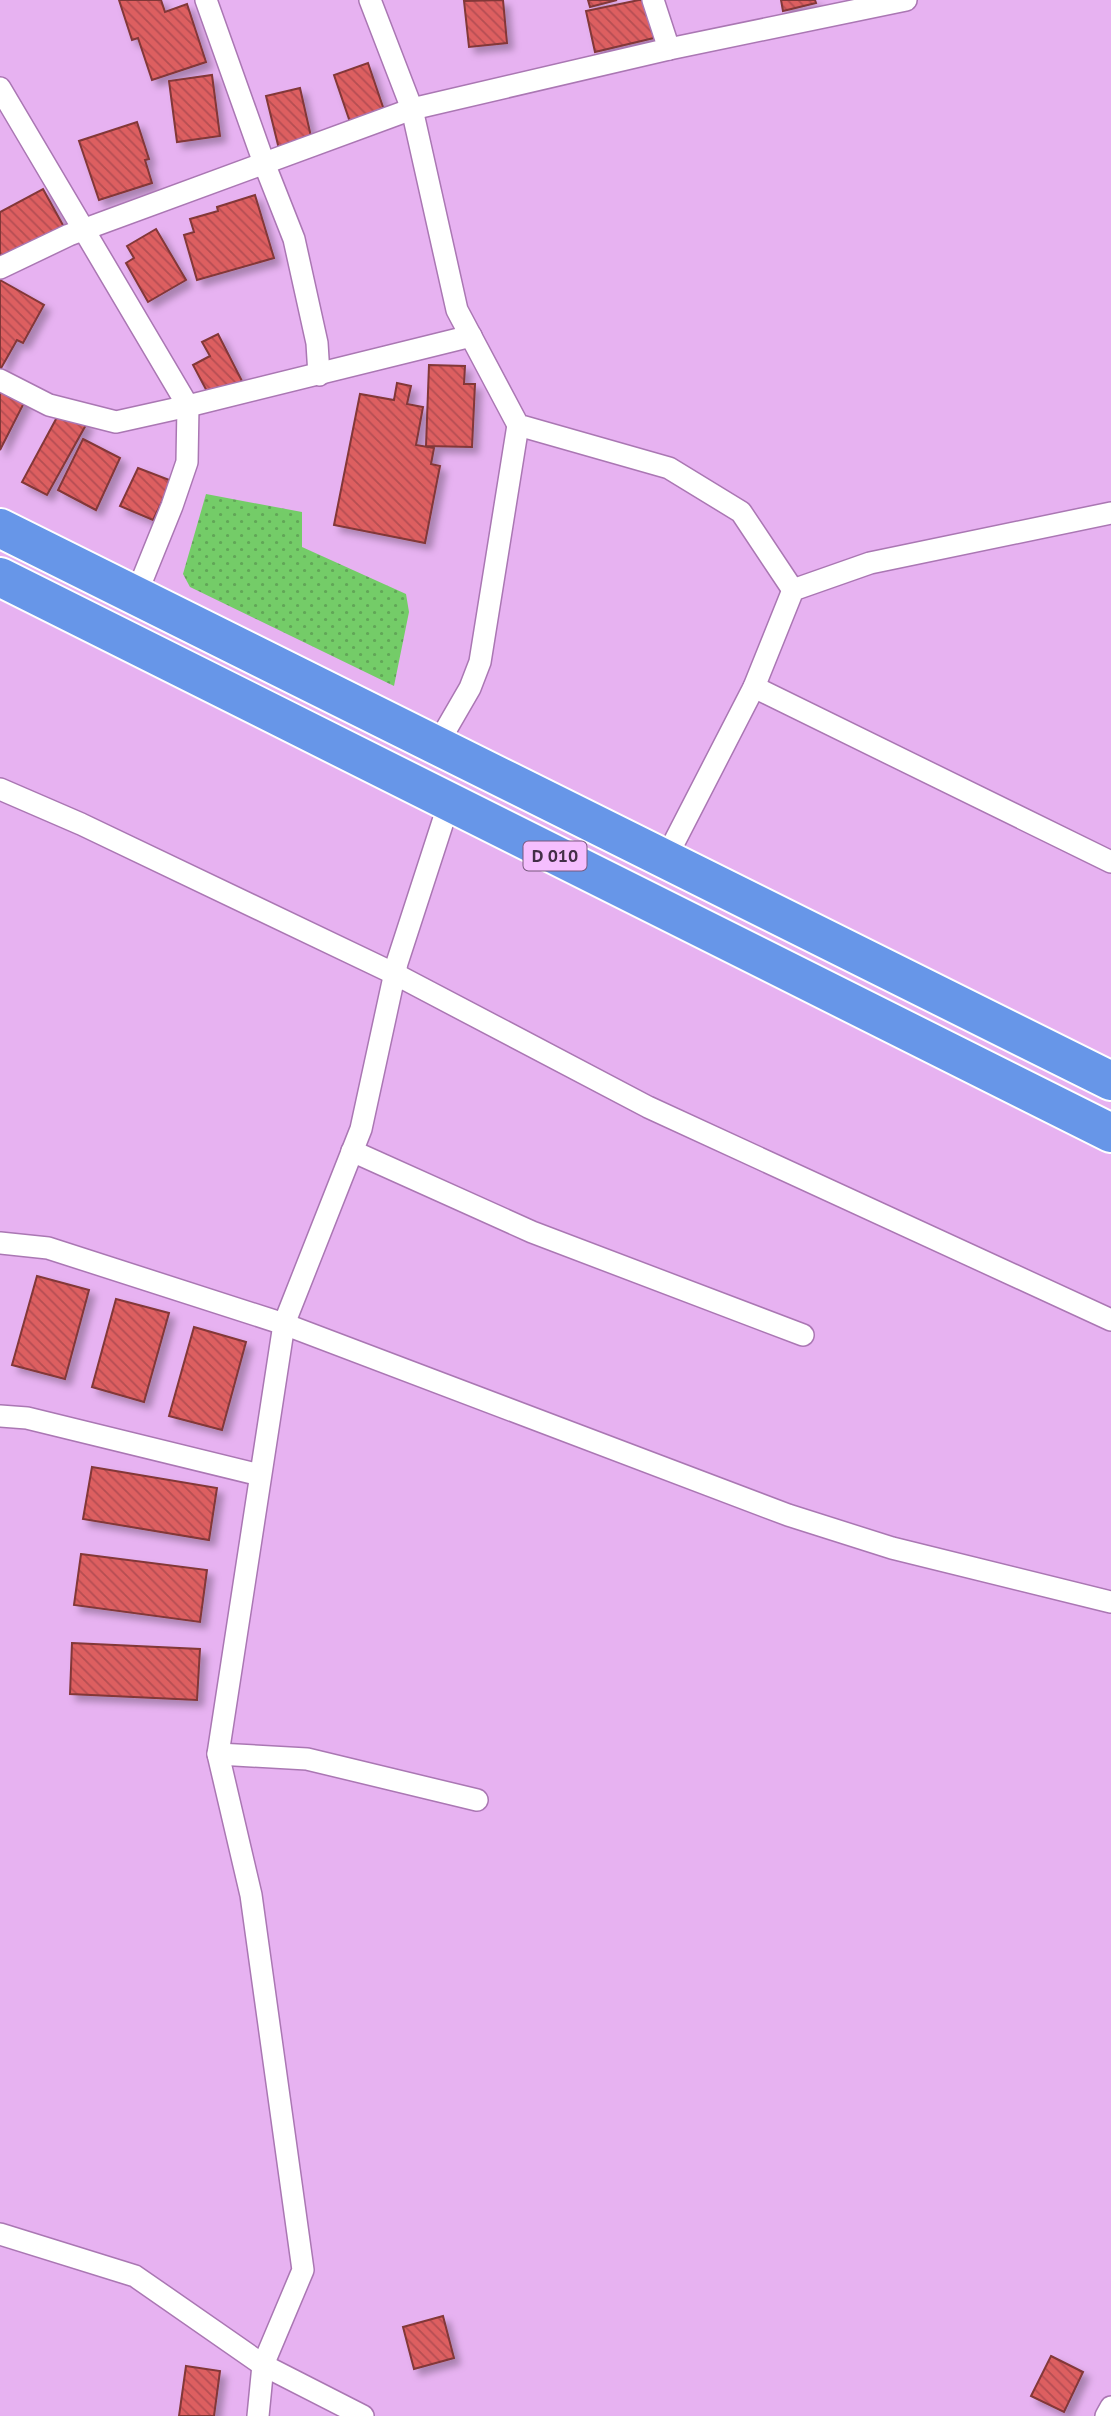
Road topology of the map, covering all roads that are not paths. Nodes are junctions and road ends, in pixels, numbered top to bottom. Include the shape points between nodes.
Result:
1 (206, 0) edge
2 (370, 0) edge
3 (653, 0) edge
4 (906, 0) edge
5 (866, 4) edge
6 (669, 49) junction
7 (0, 88) edge
8 (412, 108) junction
9 (264, 163) junction
10 (84, 229) junction
11 (0, 268) edge
12 (471, 336) junction
13 (319, 374) junction
14 (0, 380) edge
15 (188, 406) junction
16 (518, 425) junction
17 (1111, 513) edge
18 (0, 528) edge
19 (0, 577) edge
20 (793, 590) junction
21 (136, 595) junction
22 (754, 688) junction
23 (437, 745) junction
24 (0, 789) edge
25 (449, 803) junction
26 (666, 858) junction
27 (1111, 862) edge
28 (394, 974) junction
29 (1111, 1081) edge
30 (1111, 1133) edge
31 (352, 1151) junction
32 (0, 1243) edge
33 (1111, 1320) edge
34 (284, 1324) junction
35 (803, 1335) dead end
36 (0, 1416) edge
37 (260, 1475) junction
38 (1111, 1602) edge
39 (218, 1755) junction
40 (477, 1800) dead end
41 (0, 2234) edge
42 (263, 2365) junction
43 (1111, 2407) edge
44 (258, 2416) edge
45 (363, 2416) edge
46 (1106, 2416) edge

1 - 9 street
2 - 8 street
3 - 6 street
4 - 5 street
5 - 6 street
6 - 8 street
7 - 10 street
8 - 9 street
8 - 12 street via 457,310
9 - 10 street
9 - 13 street via 294,239 317,343
10 - 11 street
10 - 15 street
12 - 13 street
12 - 16 street
13 - 15 street
14 - 15 street via 49,405 116,422
15 - 21 street via 187,462
16 - 20 street via 669,468 741,512
16 - 23 street via 480,662
17 - 20 street via 870,563
18 - 21 highway, D 010
19 - 25 highway, D 010
20 - 22 street
21 - 23 highway, D 010
22 - 26 street
22 - 27 street
23 - 26 highway, D 010
24 - 28 street
25 - 28 street
25 - 30 highway, D 010
26 - 29 highway, D 010
28 - 31 street
28 - 33 street via 648,1107
31 - 34 street
31 - 35 street via 532,1232
32 - 34 street via 48,1248
34 - 37 street
34 - 38 street via 789,1515 892,1548
36 - 37 street via 27,1418
37 - 39 street
39 - 40 street via 307,1759
39 - 42 street via 251,1895 303,2270
41 - 42 street via 135,2276
42 - 44 street
42 - 45 street
43 - 46 street

